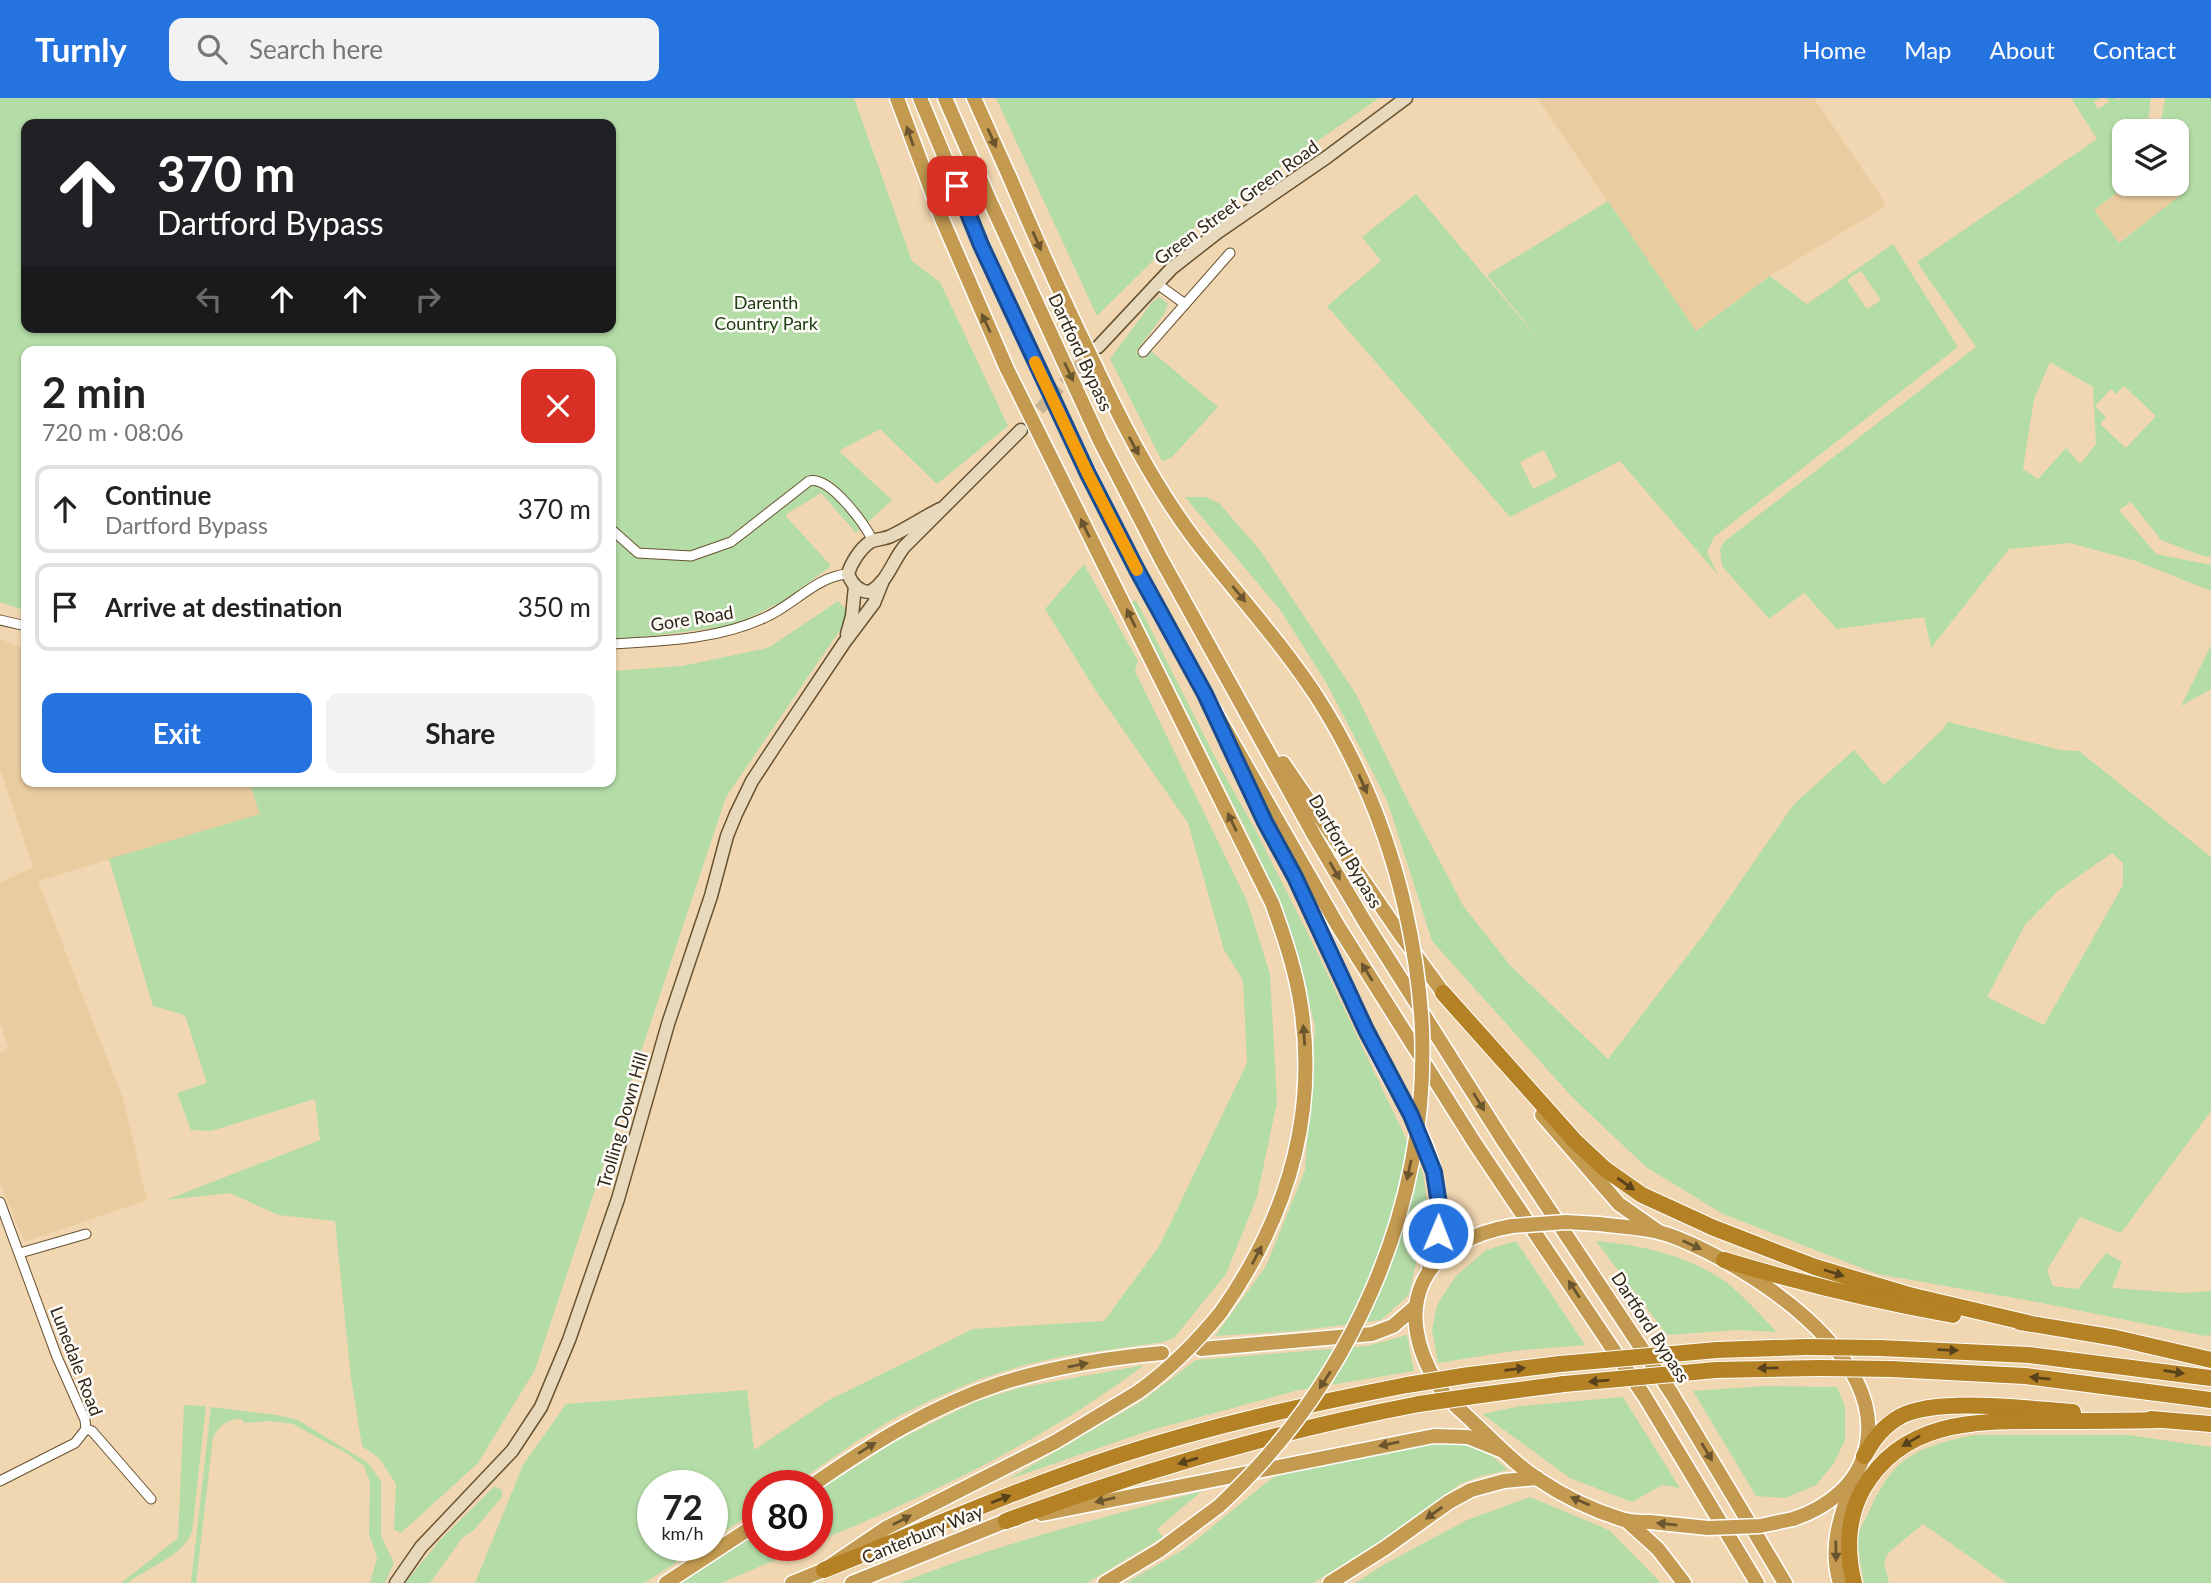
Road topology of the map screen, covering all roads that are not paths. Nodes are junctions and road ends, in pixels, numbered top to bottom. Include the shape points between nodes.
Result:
1 (897, 98) edge
2 (920, 98) edge
3 (944, 98) edge
4 (974, 98) edge
5 (1406, 98) edge
6 (1230, 253) dead end
7 (1156, 283) junction
8 (1185, 304) junction
9 (1098, 346) tunnel mouth
10 (1143, 352) dead end
11 (1021, 430) tunnel mouth
12 (940, 509) junction
13 (616, 533) edge
14 (878, 540) junction
15 (897, 555) junction
16 (848, 574) junction
17 (882, 583) junction
18 (855, 586) junction
19 (0, 620) edge
20 (21, 625) edge
21 (844, 643) junction
22 (616, 644) edge
23 (1229, 684) junction
24 (1205, 694) junction
25 (1443, 993) junction
26 (0, 1202) edge
27 (1659, 1232) junction
28 (86, 1234) dead end
29 (20, 1253) junction
30 (1724, 1260) junction
31 (1429, 1269) junction
32 (1415, 1307) junction
33 (2028, 1323) junction
34 (1201, 1349) dead end
35 (1162, 1353) dead end
36 (2211, 1360) edge
37 (2211, 1378) edge
38 (2211, 1400) edge
39 (2161, 1420) junction
40 (2211, 1424) edge
41 (86, 1429) junction
42 (1503, 1451) junction
43 (1864, 1456) junction
44 (833, 1471) edge
45 (1854, 1476) junction
46 (1537, 1478) junction
47 (0, 1481) edge
48 (151, 1499) dead end
49 (1006, 1521) junction
50 (1626, 1521) junction
51 (742, 1533) edge
52 (824, 1570) junction
53 (396, 1583) edge
54 (666, 1583) edge
55 (792, 1583) edge
56 (852, 1583) edge
57 (1105, 1583) edge
58 (1331, 1583) edge
59 (1684, 1583) edge
60 (1757, 1583) edge
61 (1785, 1583) edge
62 (1840, 1583) edge
63 (1854, 1583) edge

52 -> 1 highway, bridge via 886,1528 1055,1442 1138,1392 1196,1342 1256,1257 1286,1189 1304,1099 1301,1004 1272,903 1019,393 942,219
2 - 24 highway, bridge via 1036,363 1137,570
3 -> 23 highway, Dartford Bypass, bridge via 1100,441
4 -> 57 highway, bridge via 1071,317 1152,478 1288,656 1353,762 1376,815 1405,908 1418,977 1422,1071 1415,1142 1390,1244 1356,1326 1327,1378 1266,1459 1219,1506
5 - 7 main road, Green Street Green Road via 1202,244
6 - 8 street
7 - 8 street
7 - 9 main road, Green Street Green Road
8 - 10 street
11 - 12 main road
12 - 14 main road
12 - 15 main road
13 - 14 street via 638,553 691,556 731,542 814,480 849,506
14 - 15 main road via 889,543
14 - 16 main road via 855,559
15 - 17 main road
16 - 18 main road
16 - 22 street, Gore Road via 826,578 780,611 733,629 682,639
17 - 18 main road via 870,592
17 - 21 main road, Trolling Down Hill via 874,603
18 - 21 main road, Trolling Down Hill
19 - 20 street
21 - 53 main road, Trolling Down Hill via 752,781 727,836 618,1199 541,1407 512,1451 421,1547
23 - 25 highway
23 -> 61 highway, Dartford Bypass via 1365,922 1672,1394
24 - 31 highway via 1429,1156 1439,1204
60 -> 24 highway via 1653,1409 1474,1142 1338,926
25 - 27 highway via 1588,1170 1619,1204
25 -> 33 highway via 1582,1148 1642,1195 1815,1266 1909,1295
26 - 29 street, Lunedale Road
27 -> 30 highway
27 - 31 highway, bridge via 1598,1224 1511,1226 1470,1238
28 - 29 street
29 - 41 street, Lunedale Road
30 - 33 highway via 1884,1303
30 - 43 highway via 1797,1311 1843,1357 1857,1380 1867,1414
31 - 32 highway
32 - 34 highway via 1393,1326 1372,1334
32 - 42 highway via 1422,1348 1438,1384
33 - 36 highway
44 -> 35 highway via 906,1425 996,1385 1062,1368
52 -> 37 highway, bridge via 1118,1456 1273,1414 1469,1375 1717,1350 1806,1347 2029,1354
38 -> 49 highway, bridge via 2025,1376 1891,1369 1716,1370 1564,1384 1326,1424 1099,1488
39 - 40 highway
39 - 43 highway via 2037,1409 1929,1407 1889,1424
39 -> 63 highway via 1976,1423 1913,1439 1883,1462 1856,1505 1849,1538
41 - 47 street via 75,1443
41 - 48 street, Lunedale Road via 93,1431
42 - 46 highway
42 -> 49 highway, Canterbury Way via 1468,1437 1434,1436
43 - 45 highway
45 -> 50 highway, bridge via 1835,1498 1807,1515 1760,1526 1708,1528
45 -> 62 highway via 1837,1526
50 -> 46 highway
46 -> 58 highway via 1471,1490
49 - 56 highway, Canterbury Way
50 - 59 highway via 1658,1549
51 - 54 highway
52 - 55 highway

